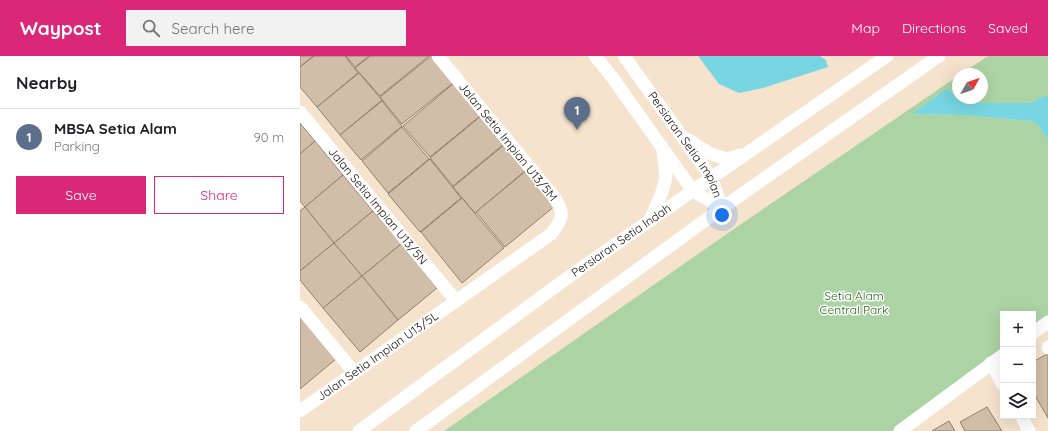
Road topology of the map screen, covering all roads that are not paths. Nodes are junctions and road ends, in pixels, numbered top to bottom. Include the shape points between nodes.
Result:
1 (438, 56) edge
2 (595, 56) edge
3 (624, 56) edge
4 (887, 56) edge
5 (939, 56) edge
6 (300, 112) edge
7 (680, 135) junction
8 (663, 149) junction
9 (744, 154) junction
10 (711, 177) junction
11 (692, 191) junction
12 (722, 208) junction
13 (650, 220) junction
14 (456, 301) junction
15 (300, 307) edge
16 (1048, 322) edge
17 (1036, 331) edge
18 (1000, 357) edge
19 (991, 363) junction
20 (354, 372) junction
21 (1002, 383) edge
22 (300, 411) edge
23 (1023, 419) edge
24 (359, 431) edge
25 (416, 431) edge
26 (900, 431) edge
27 (1029, 431) edge

1 - 14 street, Jalan Setia Impian U13/5M via 554,197 560,206 562,216 551,234
2 - 8 street, Persiaran Setia Impian
3 - 7 street, Persiaran Setia Impian
4 - 9 street, Persiaran Setia Indah
5 - 12 street
6 - 14 street, Jalan Setia Impian U13/5N
7 - 9 street via 711,154 727,159
7 - 10 street, Persiaran Setia Impian
8 - 11 street, Persiaran Setia Impian
8 - 13 street via 666,177
9 - 10 street, Persiaran Setia Indah
10 - 11 street, Persiaran Setia Indah
10 - 12 street, Persiaran Setia Impian
11 - 12 street, Persiaran Setia Impian
11 - 13 street, Persiaran Setia Indah
12 - 25 street
13 - 24 street, Persiaran Setia Indah
14 - 20 street, Jalan Setia Impian U13/5L
15 - 20 street
16 - 17 street
18 - 19 street
19 - 21 street
19 - 26 street
20 - 22 street, Jalan Setia Impian U13/5L
23 - 27 street

